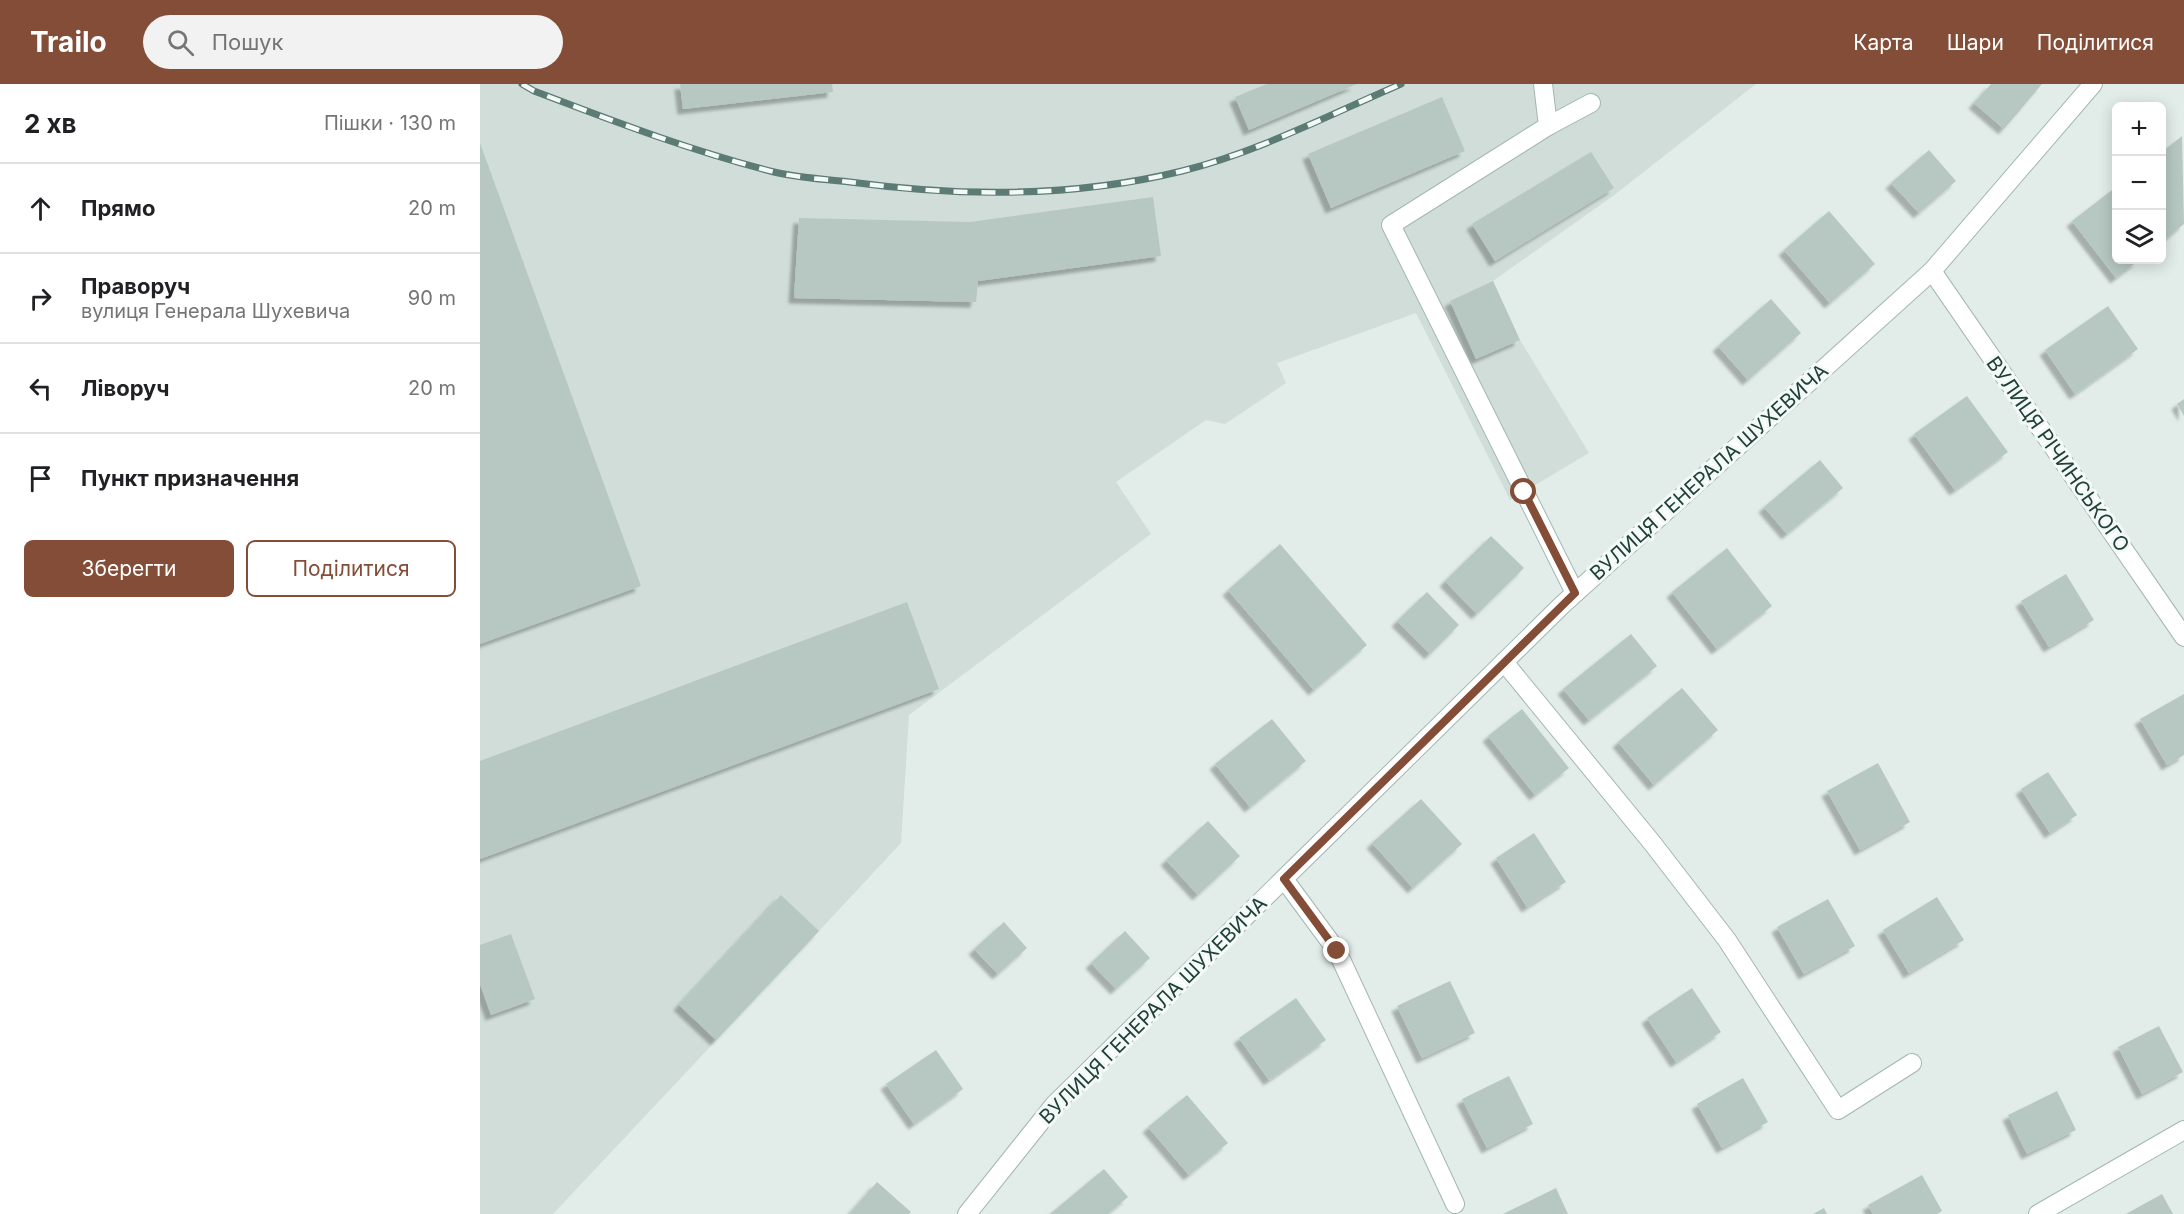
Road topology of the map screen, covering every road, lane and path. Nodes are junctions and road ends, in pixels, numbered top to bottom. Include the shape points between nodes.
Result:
1 (1543, 84) edge
2 (2093, 84) edge
3 (1591, 103) dead end
4 (1548, 126) junction
5 (1932, 271) junction
6 (1575, 593) junction
7 (2184, 637) edge
8 (1504, 663) junction
9 (1284, 879) junction
10 (1911, 1063) dead end
11 (2184, 1130) edge
12 (1455, 1204) dead end
13 (967, 1214) edge
14 (2038, 1214) edge

1 - 4 street
2 - 5 street, ВУЛИЦЯ ГЕНЕРАЛА ШУХЕВИЧА
3 - 4 street
4 - 6 street via 1391,225
5 - 6 street, ВУЛИЦЯ ГЕНЕРАЛА ШУХЕВИЧА
5 - 7 street, ВУЛИЦЯ РІЧИНСЬКОГО
6 - 8 street, ВУЛИЦЯ ГЕНЕРАЛА ШУХЕВИЧА
8 - 9 street, ВУЛИЦЯ ГЕНЕРАЛА ШУХЕВИЧА
8 - 10 street via 1727,940 1838,1110
9 - 12 street via 1337,951
9 - 13 street, ВУЛИЦЯ ГЕНЕРАЛА ШУХЕВИЧА via 1054,1105
11 - 14 street

